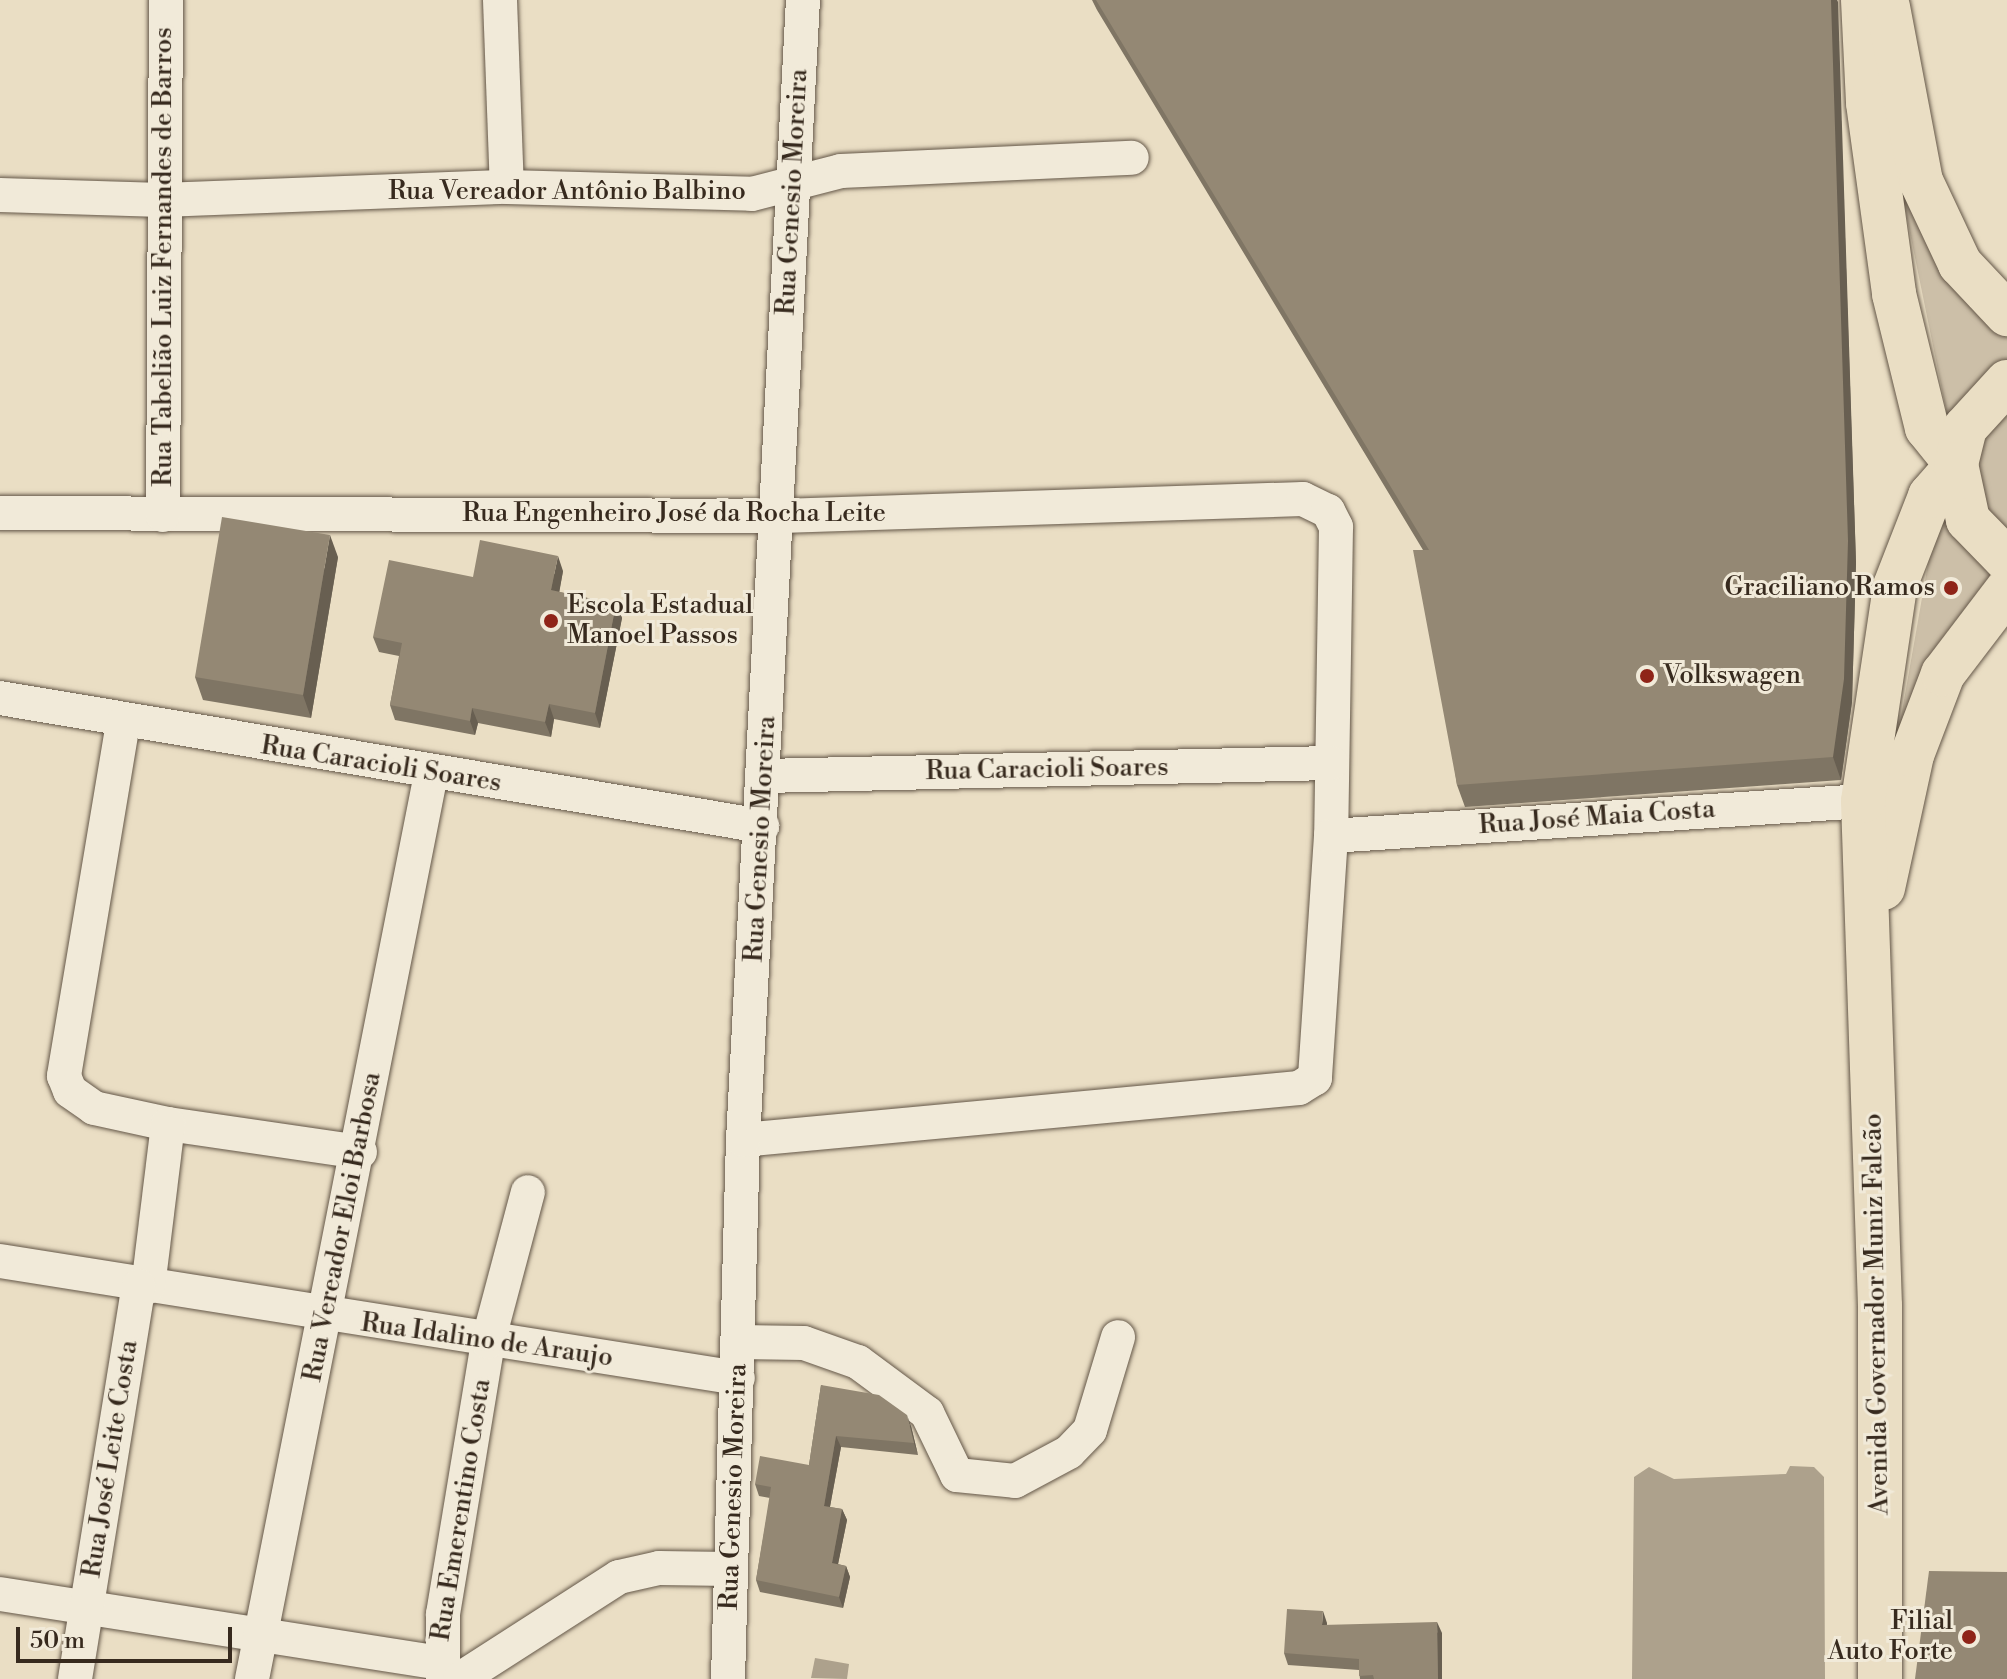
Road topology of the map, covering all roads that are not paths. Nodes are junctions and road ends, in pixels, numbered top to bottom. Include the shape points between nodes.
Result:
1 (166, 0) edge
2 (500, 0) edge
3 (803, 0) edge
4 (1863, 0) edge
5 (1886, 0) edge
6 (1132, 158) dead end
7 (792, 184) junction
8 (507, 187) junction
9 (0, 195) edge
10 (162, 200) junction
11 (2007, 314) edge
12 (2007, 382) edge
13 (1956, 465) junction
14 (0, 513) edge
15 (163, 515) junction
16 (781, 516) junction
17 (2007, 560) edge
18 (2007, 590) edge
19 (0, 698) edge
20 (123, 723) junction
21 (1331, 763) junction
22 (431, 774) junction
23 (763, 776) junction
24 (1863, 801) junction
25 (762, 826) junction
26 (1331, 836) junction
27 (1871, 949) junction
28 (168, 1124) junction
29 (743, 1140) junction
30 (360, 1152) junction
31 (528, 1192) dead end
32 (0, 1261) edge
33 (144, 1286) junction
34 (326, 1318) junction
35 (1118, 1337) dead end
36 (488, 1342) junction
37 (739, 1342) junction
38 (738, 1378) junction
39 (730, 1569) junction
40 (0, 1594) edge
41 (87, 1607) junction
42 (260, 1638) junction
43 (448, 1674) edge
44 (75, 1679) edge
45 (252, 1679) edge
46 (728, 1679) edge
47 (1880, 1679) edge

1 - 10 street, Rua Tabelião Luiz Fernandes de Barros
2 - 8 street
3 - 7 street, Rua Genesio Moreira
4 - 13 main road via 1868,103 1894,294 1927,428
5 - 11 main road via 1921,181 1960,264
6 - 7 street, Rua Vereador Antônio Balbino via 841,171
7 - 8 street, Rua Vereador Antônio Balbino via 752,194
7 - 16 street, Rua Genesio Moreira
8 - 10 street, Rua Vereador Antônio Balbino
9 - 10 street, Rua Vereador Antônio Balbino
10 - 15 street, Rua Tabelião Luiz Fernandes de Barros
12 - 13 main road via 1965,428
13 - 17 main road via 1968,520
13 - 24 main road, Avenida Governador Muniz Falcão via 1930,496 1895,586
14 - 15 street, Rua Engenheiro José da Rocha Leite
15 - 16 street, Rua Engenheiro José da Rocha Leite
16 - 21 street, Rua Engenheiro José da Rocha Leite via 1303,499 1328,511 1336,527
16 - 23 street, Rua Genesio Moreira
18 - 27 main road, Avenida Governador Muniz Falcão via 1961,642 1927,714
19 - 20 street, Rua Caracioli Soares
20 - 22 street, Rua Caracioli Soares
20 - 28 street via 64,1076 70,1091 94,1108
21 - 23 street, Rua Caracioli Soares
21 - 26 street
22 - 25 street, Rua Caracioli Soares
22 - 30 street, Rua Vereador Eloi Barbosa
23 - 25 street, Rua Genesio Moreira
24 - 26 street, Rua José Maia Costa
24 - 27 main road, Avenida Governador Muniz Falcão
25 - 29 street, Rua Genesio Moreira
26 - 29 street via 1315,1078 1299,1088
27 - 47 main road, Avenida Governador Muniz Falcão
28 - 30 street
28 - 33 street, Rua José Leite Costa
29 - 37 street, Rua Genesio Moreira
30 - 34 street, Rua Vereador Eloi Barbosa
31 - 36 street, Rua Emerentino Costa
32 - 33 street, Rua Idalino de Araujo
33 - 34 street, Rua Idalino de Araujo
33 - 41 street, Rua José Leite Costa
34 - 36 street, Rua Idalino de Araujo
34 - 42 street, Rua Vereador Eloi Barbosa
35 - 37 street via 1090,1430 1069,1452 1015,1481 957,1475 927,1413 858,1362 804,1343
36 - 38 street, Rua Idalino de Araujo
36 - 43 street, Rua Emerentino Costa
37 - 38 street, Rua Genesio Moreira
38 - 39 street, Rua Genesio Moreira
39 - 43 street via 659,1568 619,1577
39 - 46 street, Rua Genesio Moreira
40 - 41 street
41 - 42 street
41 - 44 street, Rua José Leite Costa
42 - 43 street
42 - 45 street, Rua Vereador Eloi Barbosa

